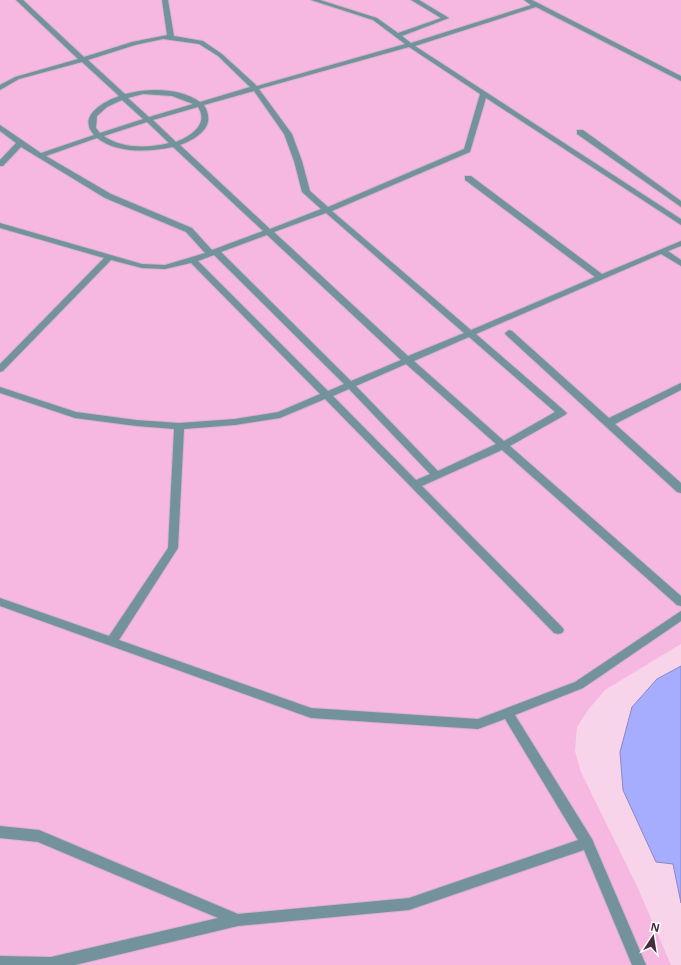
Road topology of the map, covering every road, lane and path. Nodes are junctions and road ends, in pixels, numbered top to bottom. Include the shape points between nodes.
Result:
1 (19, 0) edge
2 (165, 0) edge
3 (314, 0) edge
4 (414, 0) edge
5 (527, 0) edge
6 (537, 5) junction
7 (397, 36) junction
8 (171, 38) junction
9 (410, 45) junction
10 (84, 60) junction
11 (681, 79) edge
12 (0, 88) edge
13 (255, 88) junction
14 (484, 93) junction
15 (122, 97) junction
16 (198, 104) junction
17 (147, 120) junction
18 (0, 127) edge
19 (580, 132) dead end
20 (98, 135) junction
21 (20, 143) junction
22 (174, 144) junction
23 (40, 156) junction
24 (0, 164) edge
25 (468, 178) dead end
26 (681, 205) edge
27 (327, 210) junction
28 (681, 223) edge
29 (0, 225) edge
30 (268, 232) junction
31 (681, 243) edge
32 (662, 251) junction
33 (213, 252) junction
34 (110, 256) junction
35 (193, 260) junction
36 (681, 264) edge
37 (601, 277) junction
38 (471, 333) junction
39 (509, 333) dead end
40 (408, 360) junction
41 (0, 369) edge
42 (350, 385) junction
43 (681, 386) edge
44 (0, 390) edge
45 (326, 395) junction
46 (608, 423) junction
47 (179, 426) junction
48 (504, 445) junction
49 (436, 475) junction
50 (415, 485) junction
51 (681, 489) edge
52 (0, 602) edge
53 (681, 602) edge
54 (681, 615) edge
55 (558, 630) dead end
56 (112, 641) junction
57 (508, 712) junction
58 (0, 832) edge
59 (587, 843) junction
60 (238, 920) junction
61 (0, 963) edge
62 (639, 965) edge

1 - 10 lane
2 - 8 lane
3 - 7 lane via 375,19
4 - 7 lane via 446,18
5 - 6 lane
6 - 9 lane
6 - 11 lane
7 - 9 lane
8 - 10 lane via 134,43
8 - 13 lane via 201,42 220,55
9 - 13 lane
9 - 14 lane
10 - 12 lane via 17,78
10 - 15 lane
13 - 16 lane
13 - 27 lane via 288,134 306,192
14 - 27 lane via 467,150
14 - 28 lane
15 - 16 lane via 143,92 162,92 178,95
15 - 17 lane
15 - 20 lane via 98,110 92,120 93,129
16 - 17 lane
16 - 22 lane via 205,115 204,124 197,133
17 - 20 lane
17 - 22 lane
18 - 21 lane
19 - 26 lane
20 - 22 lane via 114,145 132,148 150,149
20 - 23 lane
21 - 23 lane
21 - 24 lane
22 - 30 lane
23 - 33 lane via 108,196 189,230
25 - 37 lane
27 - 30 lane
27 - 38 lane
29 - 34 lane
30 - 33 lane
30 - 40 lane
31 - 32 lane
32 - 36 lane
32 - 37 lane
33 - 35 lane
33 - 42 lane
34 - 35 lane via 142,266 165,267
34 - 41 lane
35 - 45 lane
37 - 38 lane
38 - 40 lane
38 - 48 lane via 562,413
39 - 46 lane
40 - 42 lane
40 - 48 lane
42 - 45 lane
42 - 49 lane
43 - 46 lane
44 - 47 lane via 75,415
45 - 47 lane via 280,415 235,422
45 - 50 lane
46 - 51 lane
47 - 56 lane via 173,548
48 - 49 lane
48 - 53 lane
49 - 50 lane
50 - 55 lane
52 - 56 lane
54 - 57 lane via 579,685
56 - 57 lane via 311,713 478,724
57 - 59 lane
58 - 60 lane via 39,836
59 - 60 lane via 409,904
59 - 62 lane
60 - 61 lane via 51,964

